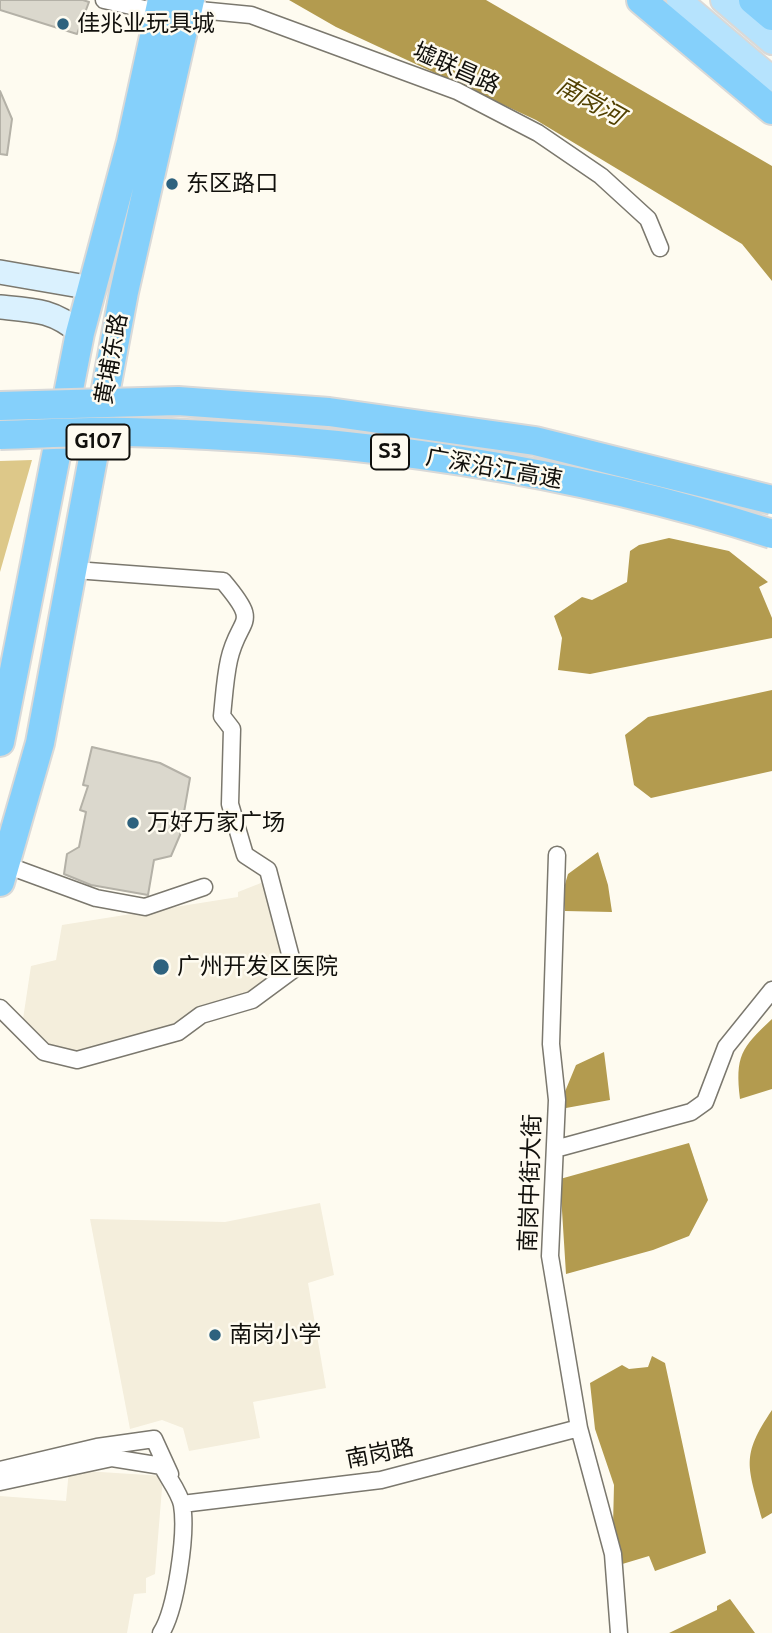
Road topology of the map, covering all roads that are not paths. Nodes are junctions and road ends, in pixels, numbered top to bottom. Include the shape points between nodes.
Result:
1 (104, 0) edge
2 (641, 0) edge
3 (679, 0) edge
4 (723, 0) edge
5 (753, 0) edge
6 (767, 0) edge
7 (190, 5) edge
8 (160, 6) edge
9 (772, 10) edge
10 (772, 16) edge
11 (772, 42) edge
12 (772, 79) edge
13 (772, 110) edge
14 (660, 247) dead end
15 (0, 272) edge
16 (92, 288) junction
17 (0, 307) edge
18 (80, 332) junction
19 (0, 406) edge
20 (0, 435) edge
21 (772, 500) edge
22 (772, 534) edge
23 (75, 570) junction
24 (0, 742) edge
25 (557, 855) dead end
26 (3, 873) edge
27 (204, 887) dead end
28 (772, 990) edge
29 (0, 1009) edge
30 (555, 1149) junction
31 (579, 1428) junction
32 (0, 1470) edge
33 (0, 1482) edge
34 (184, 1504) junction
35 (161, 1633) edge
36 (619, 1633) edge

1 - 8 street
2 - 13 highway
3 - 12 main road
4 - 11 main road
5 - 10 highway
6 - 9 highway
7 - 14 street, 墟联昌路 via 251,15 457,91 538,133 601,176 648,219
7 - 23 highway, 黄埔东路 / G107 via 124,292
8 - 16 highway, 黄埔东路 / G107 via 131,142
15 - 16 street
16 - 18 highway, 黄埔东路 / G107
17 - 18 street via 39,310 64,318
18 - 24 highway, 黄埔东路 / G107
19 - 21 highway, 广深沿江高速 / S3, bridge via 178,401 329,412 534,441
20 - 22 highway, 广深沿江高速 / S3, bridge via 124,432 364,448 529,471
23 - 26 highway, 黄埔东路 / G107 via 40,743
23 - 29 street via 223,581 241,603 243,631 229,659 222,716 232,729 230,804 245,855 268,870 294,969 252,1000 201,1015 178,1032 77,1060 44,1052
25 - 30 street, 南岗中街大街 via 551,1044 557,1100
26 - 27 street via 145,907
28 - 30 street via 726,1047 705,1102 691,1112
30 - 31 street, 南岗中街大街 via 550,1256
31 - 34 street, 南岗路 via 381,1480
31 - 36 street, 南岗中街大街 via 613,1554
32 - 34 street via 153,1439
33 - 34 street via 112,1458 162,1466
34 - 35 street via 180,1560 169,1620

